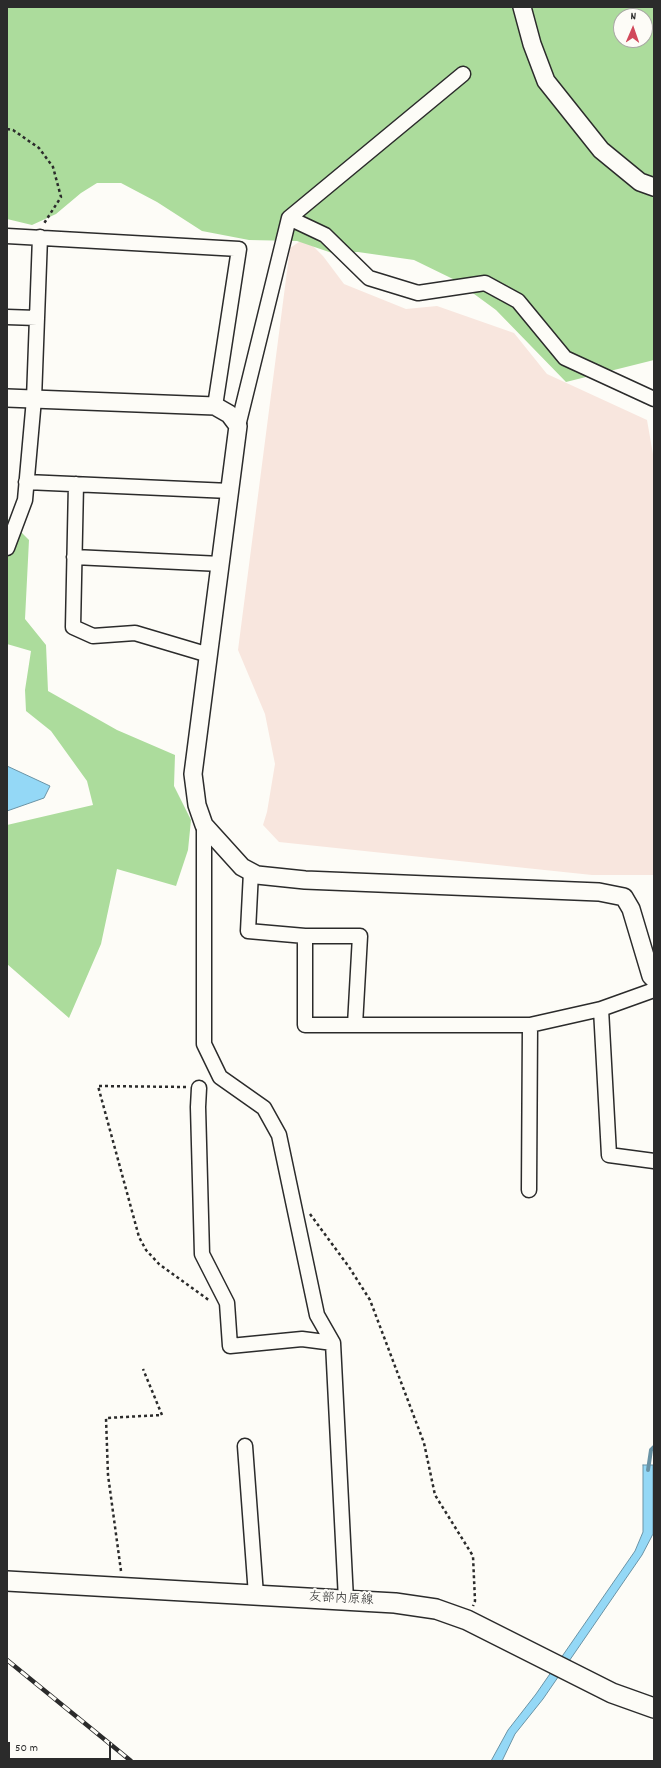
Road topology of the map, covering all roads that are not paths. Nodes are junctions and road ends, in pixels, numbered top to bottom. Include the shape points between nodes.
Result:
1 (522, 7) edge
2 (463, 74) dead end
3 (654, 187) edge
4 (289, 218) junction
5 (7, 236) edge
6 (40, 238) junction
7 (7, 317) edge
8 (37, 318) junction
9 (7, 398) edge
10 (654, 399) edge
11 (34, 400) junction
12 (215, 406) junction
13 (238, 426) junction
14 (26, 482) junction
15 (76, 484) junction
16 (230, 491) junction
17 (7, 548) edge
18 (74, 557) junction
19 (221, 564) junction
20 (209, 655) junction
21 (204, 825) junction
22 (251, 872) junction
23 (305, 936) junction
24 (654, 979) edge
25 (654, 990) edge
26 (601, 1009) junction
27 (356, 1025) junction
28 (530, 1025) junction
29 (199, 1088) road end
30 (654, 1161) edge
31 (529, 1190) dead end
32 (333, 1344) junction
33 (245, 1446) dead end
34 (7, 1581) edge
35 (256, 1595) junction
36 (346, 1600) junction
37 (654, 1708) edge

1 - 3 street via 546,81 601,150 640,182
2 - 4 street
4 - 10 street via 325,235 369,278 418,293 485,284 518,301 565,358
4 - 13 street
5 - 6 street
6 - 8 street
6 - 12 street via 239,249
7 - 8 street
8 - 11 street
9 - 11 street
11 - 12 street
11 - 14 street
12 - 13 street via 229,414
13 - 16 street
14 - 15 street
14 - 17 street via 25,500
15 - 16 street
15 - 18 street
16 - 19 street
18 - 19 street
18 - 20 street via 73,627 93,636 135,633
19 - 20 street
20 - 21 street via 193,774 197,805
21 - 22 street via 242,867
21 - 32 street via 204,1044 220,1077 264,1108 279,1136 317,1316
22 - 23 street via 248,931
22 - 24 street via 305,880 599,892 624,897 631,909
23 - 27 street via 305,1025
23 - 27 street via 360,936
25 - 26 street
26 - 28 street
26 - 30 street via 608,1155
27 - 28 street
28 - 31 street
29 - 32 street via 202,1254 227,1303 230,1346 302,1339
32 - 36 street
33 - 35 street
34 - 35 main road, 友部内原線
35 - 36 main road, 友部内原線
36 - 37 main road, 友部内原線 via 441,1610 467,1620 612,1693

